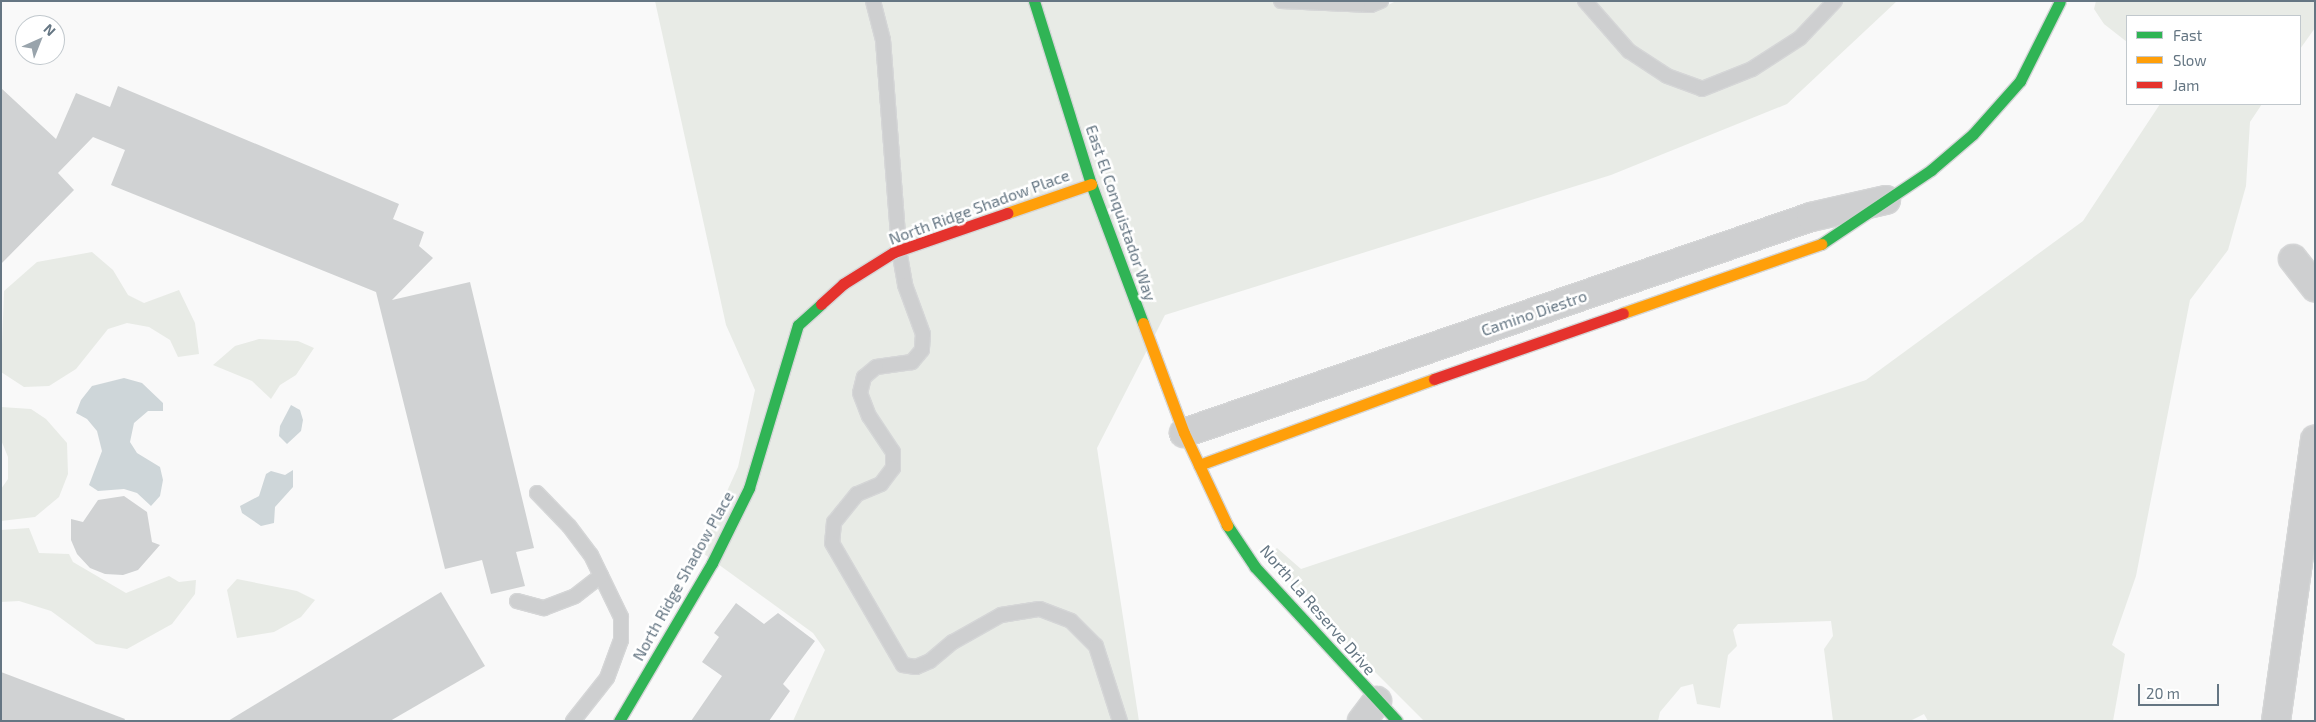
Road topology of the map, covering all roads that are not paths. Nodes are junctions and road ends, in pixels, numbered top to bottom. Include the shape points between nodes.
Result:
1 (872, 1) edge
2 (1034, 1) edge
3 (1281, 1) edge
4 (1380, 1) edge
5 (1586, 1) edge
6 (1835, 1) edge
7 (2060, 1) edge
8 (1091, 184) junction
9 (1886, 200) junction
10 (899, 250) junction
11 (2293, 259) dead end
12 (2315, 287) edge
13 (1184, 433) junction
14 (2315, 440) edge
15 (1199, 465) junction
16 (537, 493) dead end
17 (600, 576) junction
18 (517, 601) dead end
19 (1369, 711) edge
20 (573, 721) edge
21 (619, 721) edge
22 (1120, 721) edge
23 (1397, 721) edge
24 (2276, 721) edge

1 - 10 lane via 883,40
2 - 8 street, East El Conquistador Way
3 - 4 lane via 1371,5
5 - 6 lane via 1629,51 1667,76 1702,89 1752,69 1800,38
7 - 9 street, Camino Diestro via 2020,81 1998,108 1931,170
8 - 10 street, North Ridge Shadow Place
8 - 13 street, East El Conquistador Way
9 - 13 street, Camino Diestro via 1811,217
9 - 15 street, Camino Diestro via 1820,245 1305,423
10 - 21 street, North Ridge Shadow Place via 843,284 798,325 749,488 712,563
10 - 22 lane via 905,285 923,334 922,350 912,362 876,367 864,378 860,393 869,416 893,452 892,468 881,484 857,494 834,522 832,543 841,563 903,665 916,668 930,661 953,642 1001,615 1040,610 1070,621 1096,646
11 - 12 street
13 - 15 street, North La Reserve Drive
14 - 24 street
15 - 19 street, North La Reserve Drive via 1227,524 1255,567
16 - 17 lane via 569,526
17 - 18 lane via 576,596 544,608
17 - 20 lane via 621,618 621,640 607,678
19 - 23 street, North La Reserve Drive

